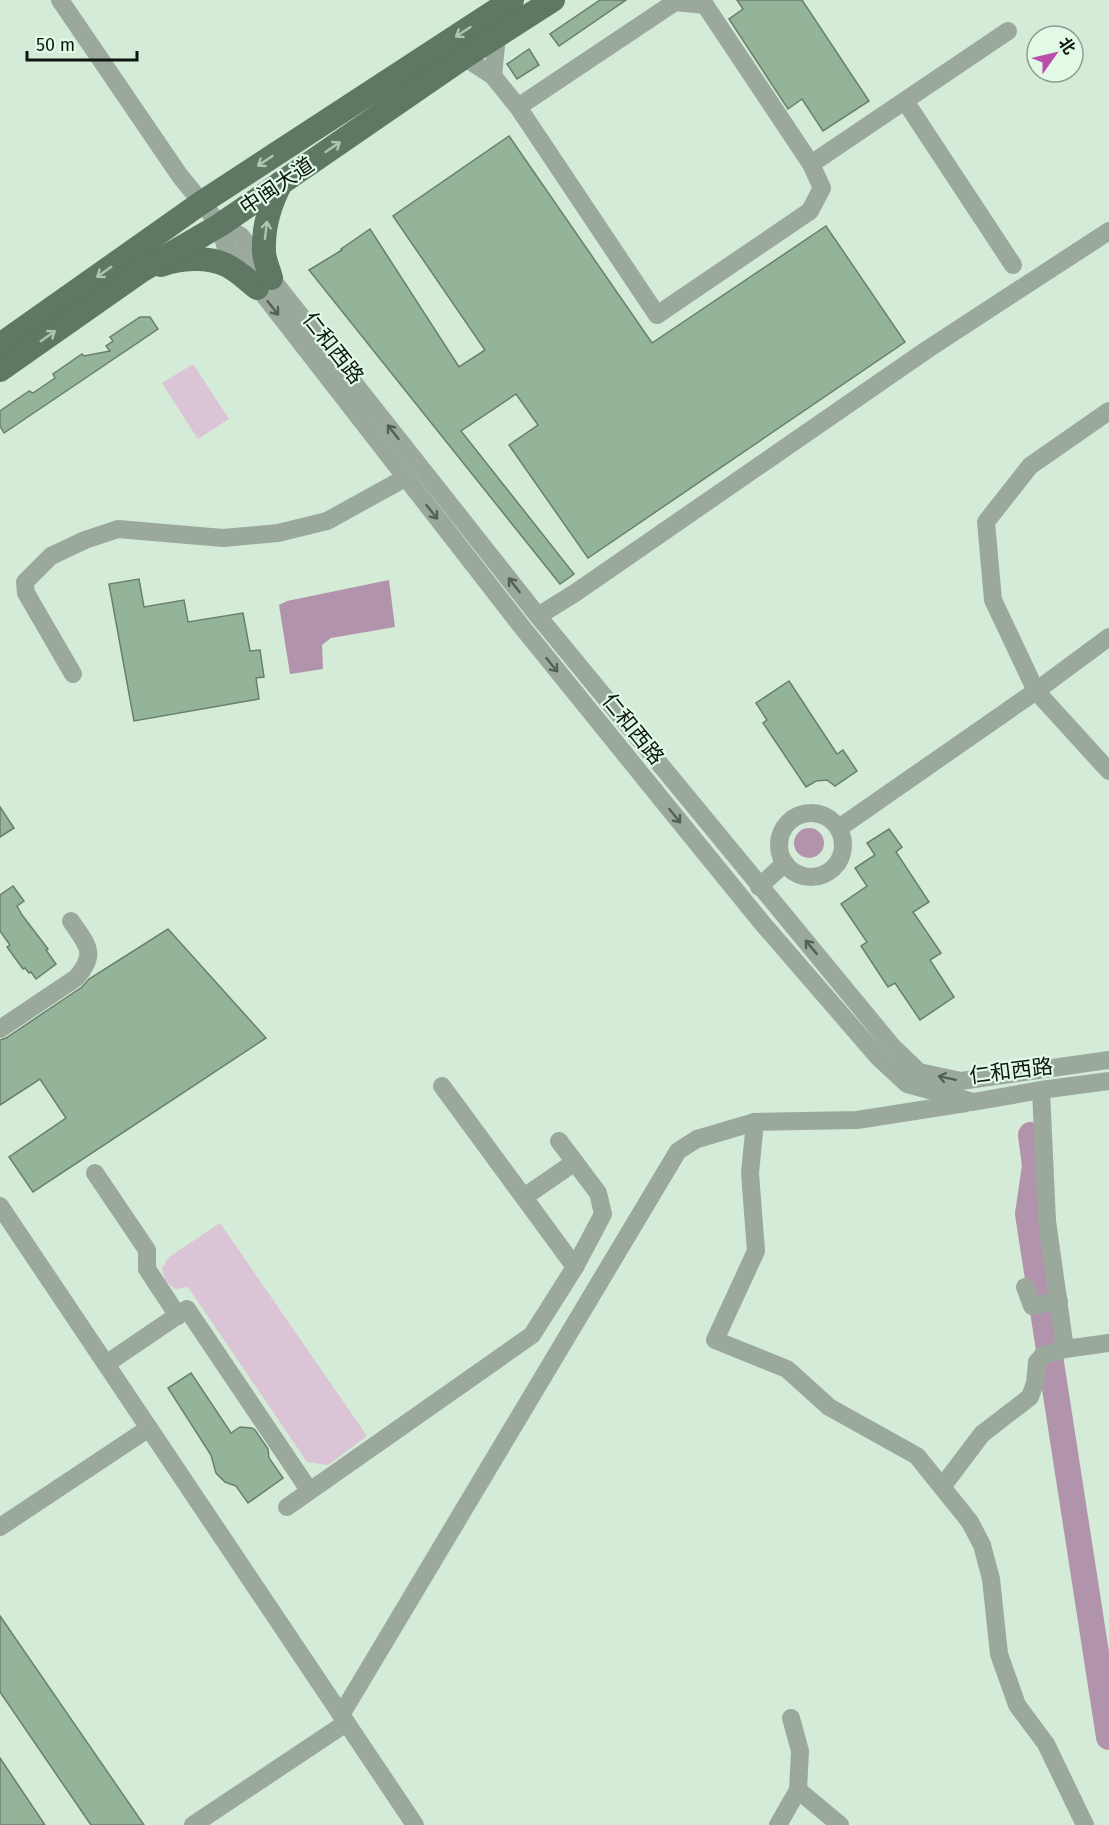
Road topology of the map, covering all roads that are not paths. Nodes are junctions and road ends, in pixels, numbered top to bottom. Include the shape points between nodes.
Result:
1 (60, 0) edge
2 (512, 0) edge
3 (553, 0) edge
4 (664, 4) edge
5 (1008, 31) dead end
6 (497, 36) junction
7 (464, 57) junction
8 (493, 76) junction
9 (905, 101) junction
10 (518, 107) junction
11 (811, 164) junction
12 (281, 183) junction
13 (201, 202) junction
14 (220, 225) junction
15 (1109, 231) edge
16 (1013, 265) dead end
17 (141, 271) junction
18 (264, 283) junction
19 (0, 345) edge
20 (0, 370) edge
21 (1109, 411) edge
22 (405, 478) junction
23 (538, 616) junction
24 (1109, 638) edge
25 (73, 674) dead end
26 (1036, 691) junction
27 (1109, 771) edge
28 (838, 828) junction
29 (785, 863) junction
30 (759, 887) junction
31 (778, 908) junction
32 (71, 921) dead end
33 (763, 924) junction
34 (0, 1029) edge
35 (1109, 1060) edge
36 (1109, 1081) edge
37 (442, 1086) dead end
38 (1041, 1090) junction
39 (973, 1102) junction
40 (755, 1122) junction
41 (560, 1141) dead end
42 (575, 1162) junction
43 (96, 1173) dead end
44 (524, 1197) junction
45 (0, 1206) edge
46 (575, 1267) junction
47 (1025, 1287) dead end
48 (1056, 1302) junction
49 (178, 1316) junction
50 (1109, 1343) edge
51 (1056, 1352) junction
52 (106, 1364) junction
53 (149, 1428) junction
54 (942, 1487) junction
55 (309, 1490) junction
56 (287, 1506) dead end
57 (0, 1527) edge
58 (791, 1718) dead end
59 (344, 1719) junction
60 (798, 1790) junction
61 (193, 1825) edge
62 (415, 1825) edge
63 (778, 1825) edge
64 (840, 1825) edge
65 (1085, 1825) edge

1 - 13 street, 仁和西路
2 -> 13 main road, 中闽大道
3 - 6 main road, 中闽大道
4 - 10 street
4 - 11 street via 705,5
5 - 9 street
6 - 7 main road, 中闽大道
6 - 8 street
7 - 8 street
12 -> 7 main road, 中闽大道
8 - 10 street
9 - 11 street
9 - 16 street
10 - 11 street via 657,315 810,211 822,188
12 - 14 main road, 中闽大道
18 -> 12 main road via 266,225 271,202
13 - 14 street, 仁和西路
13 -> 19 main road, 中闽大道
14 - 17 main road, 中闽大道
14 - 18 street, 仁和西路 via 225,245
15 - 23 street via 928,349
17 - 18 main road via 169,262 207,259
20 -> 17 main road, 中闽大道
18 -> 22 street, 仁和西路
23 -> 18 street, 仁和西路
21 - 26 street via 1030,466 986,522 993,600
22 - 25 street via 327,521 278,533 223,538 118,529 51,556 25,582 26,593
22 -> 33 street, 仁和西路
23 - 30 street, 仁和西路
24 - 26 street
26 - 27 street
26 - 28 street
28 - 29 street via 844,847 836,866 828,872 809,877 799,875
28 - 29 street via 821,814 799,815 783,829 779,840
29 - 30 street
30 - 31 street, 仁和西路
31 - 33 street
35 -> 31 street, 仁和西路 via 961,1081 919,1072 892,1046
32 - 34 street via 90,953 86,967 76,978
33 - 39 street, 仁和西路 via 879,1058 907,1084
36 - 38 street, 仁和西路
37 - 44 street
38 - 39 street, 仁和西路
38 - 48 street via 1047,1221
39 - 40 street via 857,1120
40 - 54 street via 750,1173 756,1251 715,1340 787,1368 830,1407 917,1456
40 - 59 street via 698,1139 678,1150
41 - 42 street
42 - 44 street
42 - 46 street via 598,1193 603,1214
43 - 49 street via 147,1250 147,1269
44 - 46 street
45 - 52 street
46 - 55 street via 532,1335
47 - 48 street via 1032,1306
48 - 51 street
49 - 52 street
49 - 55 street via 187,1309
50 - 51 street
51 - 54 street via 1036,1362 1030,1396 982,1434
52 - 53 street
53 - 57 street
53 - 59 street
54 - 65 street via 970,1522 982,1545 991,1579 999,1654 1017,1705 1046,1744
55 - 56 street
58 - 60 street via 800,1751
59 - 61 street
59 - 62 street
60 - 63 street
60 - 64 street

